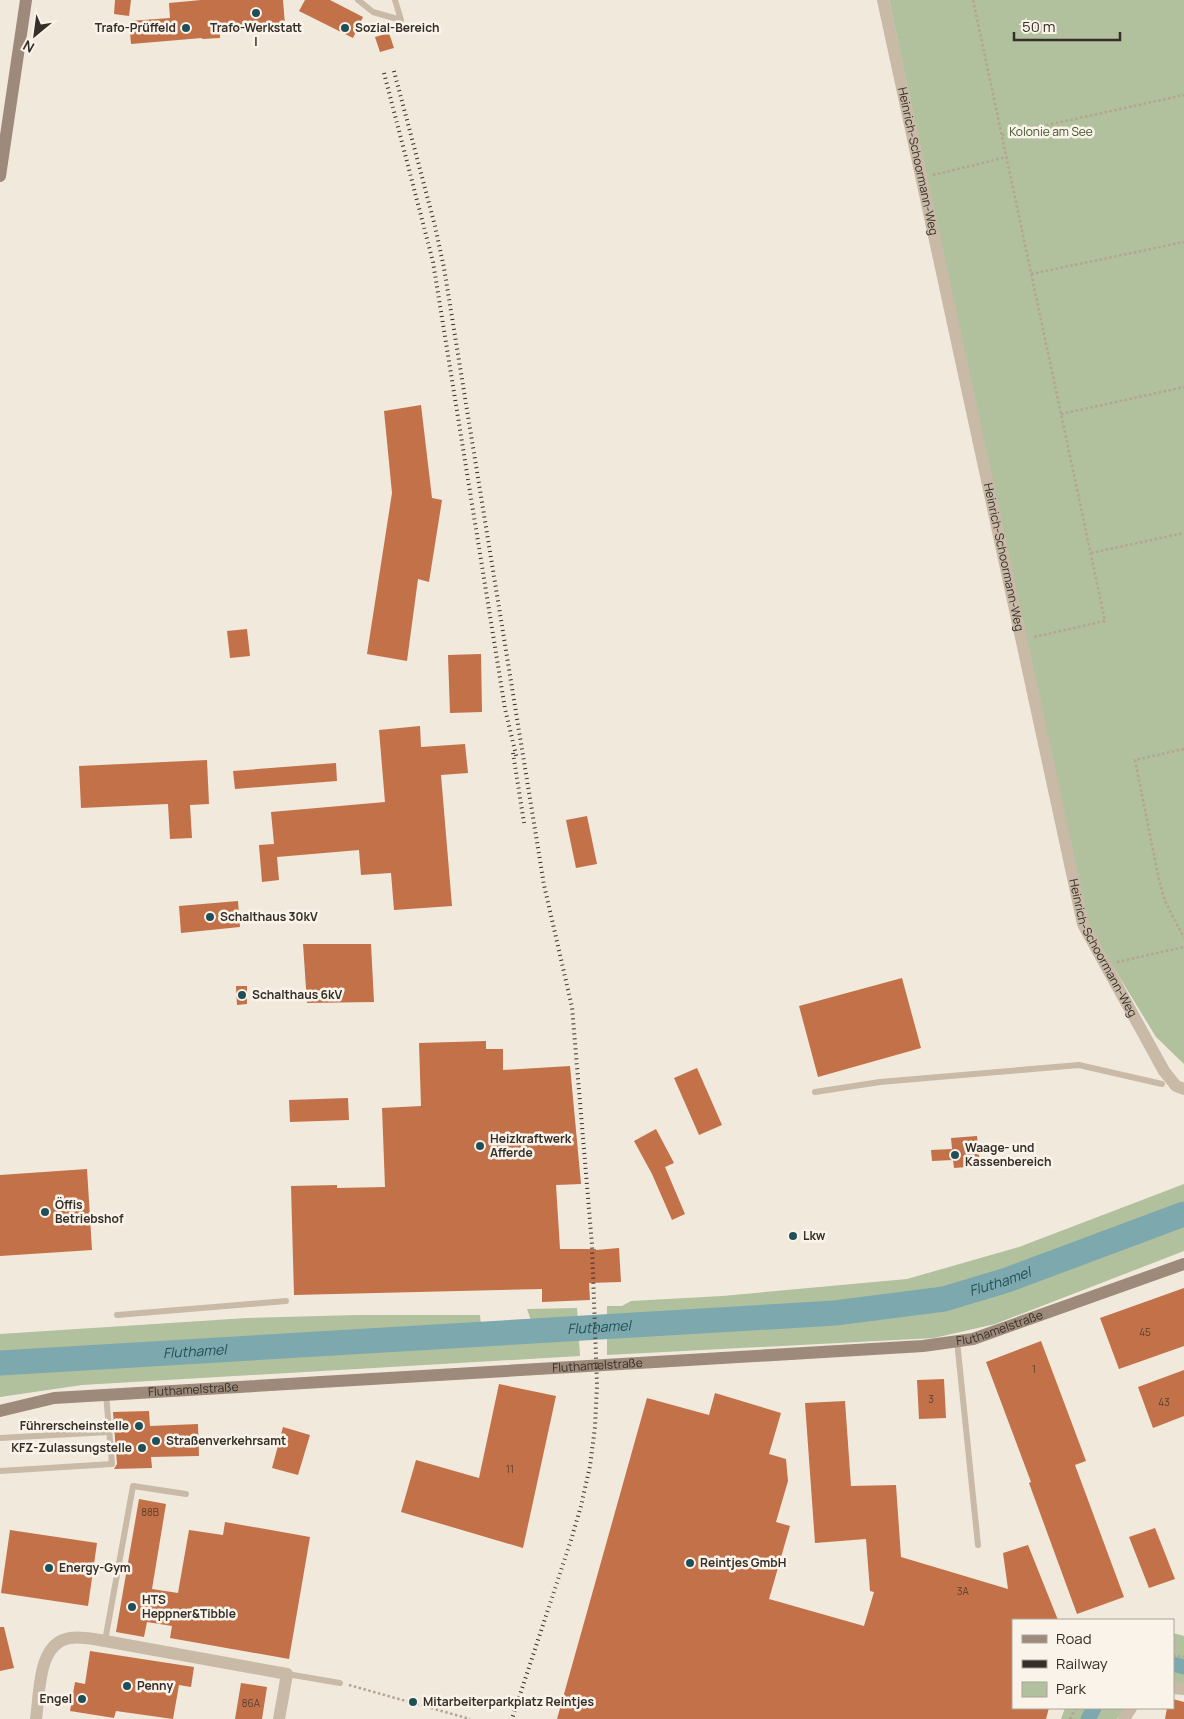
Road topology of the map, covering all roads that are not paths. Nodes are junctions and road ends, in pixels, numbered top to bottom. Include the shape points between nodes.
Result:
1 (26, 0) edge
2 (358, 0) edge
3 (395, 0) edge
4 (883, 0) edge
5 (0, 176) edge
6 (1162, 1084) dead end
7 (1184, 1089) edge
8 (815, 1092) dead end
9 (1184, 1264) edge
10 (286, 1301) dead end
11 (117, 1315) dead end
12 (957, 1341) junction
13 (106, 1394) junction
14 (0, 1411) edge
15 (109, 1432) junction
16 (0, 1438) edge
17 (0, 1471) edge
18 (186, 1494) dead end
19 (978, 1545) dead end
20 (105, 1640) junction
21 (287, 1674) junction
22 (340, 1683) road end
23 (37, 1719) edge
24 (280, 1719) edge

1 - 5 main road
2 - 3 lane via 373,12 401,20
4 - 7 street, Heinrich-Schoormann-Weg via 1083,924 1164,1071 1176,1086
6 - 8 lane via 1079,1065 880,1082
9 - 12 main road, Fluthamelstraße via 973,1339
10 - 11 lane
12 - 13 main road, Fluthamelstraße via 923,1346
12 - 19 lane
13 - 14 main road, Fluthamelstraße via 54,1398
13 - 15 lane
15 - 16 lane
15 - 17 lane via 112,1464
18 - 20 lane via 133,1486
20 - 21 street
20 - 23 street via 68,1638 52,1647 42,1672
21 - 22 lane
21 - 24 street

